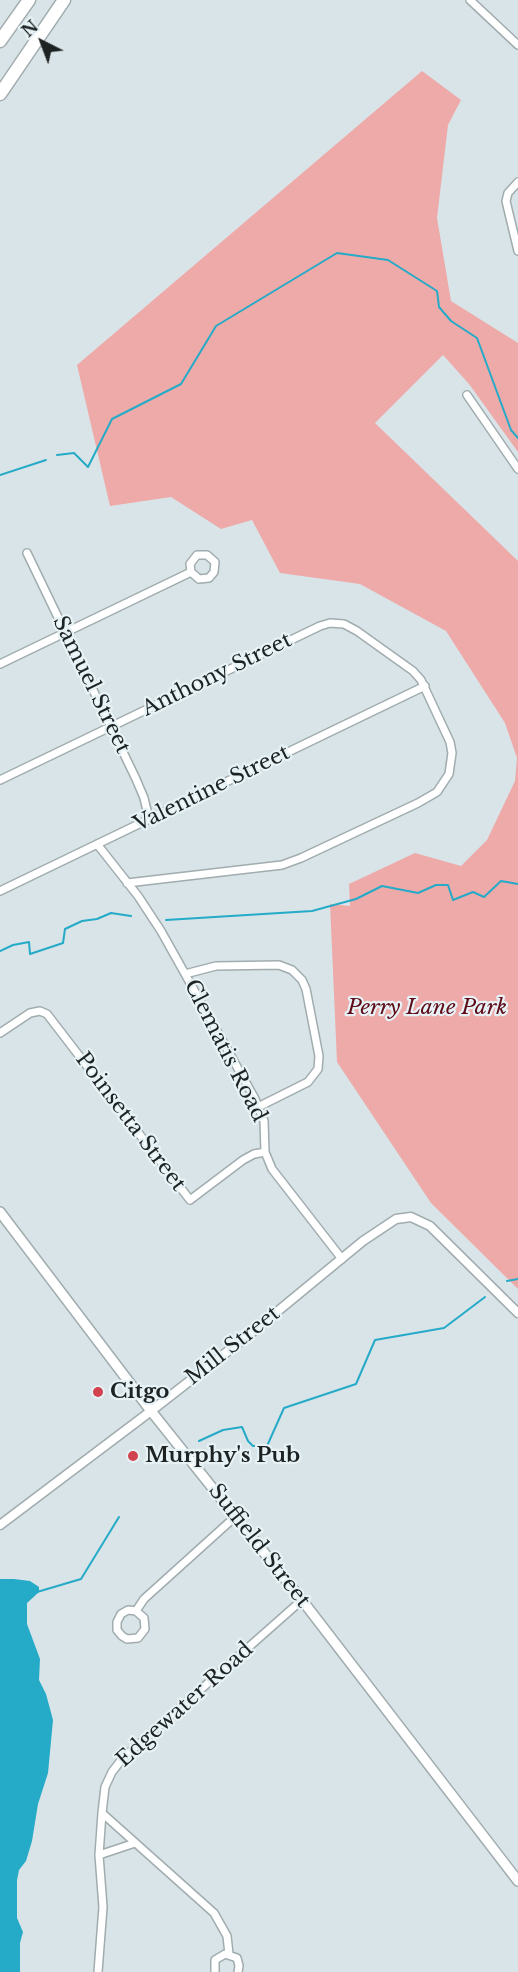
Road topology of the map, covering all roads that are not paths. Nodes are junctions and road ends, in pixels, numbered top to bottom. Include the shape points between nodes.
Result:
1 (29, 0) edge
2 (64, 0) edge
3 (470, 0) edge
4 (0, 41) edge
5 (518, 45) edge
6 (0, 94) edge
7 (518, 182) edge
8 (518, 251) edge
9 (467, 395) dead end
10 (518, 469) edge
11 (27, 553) dead end
12 (191, 572) dead end
13 (66, 632) junction
14 (0, 664) edge
15 (425, 686) junction
16 (111, 727) junction
17 (0, 780) edge
18 (149, 819) junction
19 (97, 844) junction
20 (127, 883) junction
21 (0, 891) edge
22 (185, 974) junction
23 (0, 1033) edge
24 (258, 1107) junction
25 (266, 1152) junction
26 (0, 1212) edge
27 (342, 1259) junction
28 (518, 1313) edge
29 (151, 1411) junction
30 (236, 1516) junction
31 (0, 1525) edge
32 (302, 1600) junction
33 (136, 1611) junction
34 (102, 1813) junction
35 (135, 1843) junction
36 (99, 1855) junction
37 (518, 1881) edge
38 (229, 1954) junction
39 (98, 1972) edge
40 (215, 1972) edge
41 (238, 1972) edge

1 - 4 highway
2 - 6 highway
3 - 5 street
7 - 8 street via 506,201
9 - 10 street
11 - 13 street, Samuel Street
12 - 13 street
13 - 14 street
13 - 16 street, Samuel Street
15 - 16 street, Anthony Street via 413,671 357,631 344,624 330,623
15 - 18 street, Valentine Street
15 - 20 street via 452,753 443,784 428,798 282,865
16 - 17 street, Anthony Street
16 - 18 street, Samuel Street via 140,788
18 - 19 street, Valentine Street
19 - 20 street, Clematis Road
19 - 21 street, Valentine Street
20 - 22 street, Clematis Road
22 - 24 street, Clematis Road
22 - 24 street via 216,966 279,965 302,980 319,1056 318,1069 308,1082
23 - 25 street, Poinsetta Street via 30,1013 47,1014 190,1200 243,1160
24 - 25 street, Clematis Road via 264,1121
25 - 27 street, Clematis Road via 272,1169
26 - 29 main road, Suffield Street
27 - 28 street, Mill Street via 392,1221 411,1216 437,1232
27 - 29 street, Mill Street
29 - 30 main road, Suffield Street
29 - 31 street, Mill Street
30 - 32 main road, Suffield Street
30 - 33 street via 144,1599
32 - 34 street, Edgewater Road via 122,1759 108,1780
32 - 37 main road, Suffield Street
33 - 33 street via 123,1612 117,1622 118,1632 127,1639 138,1638 145,1629 144,1618
34 - 35 street
34 - 36 street, Edgewater Road
35 - 36 street
35 - 38 street via 214,1913 227,1936
36 - 39 street, Edgewater Road via 103,1907
38 - 40 street via 218,1957
38 - 41 street via 239,1962

